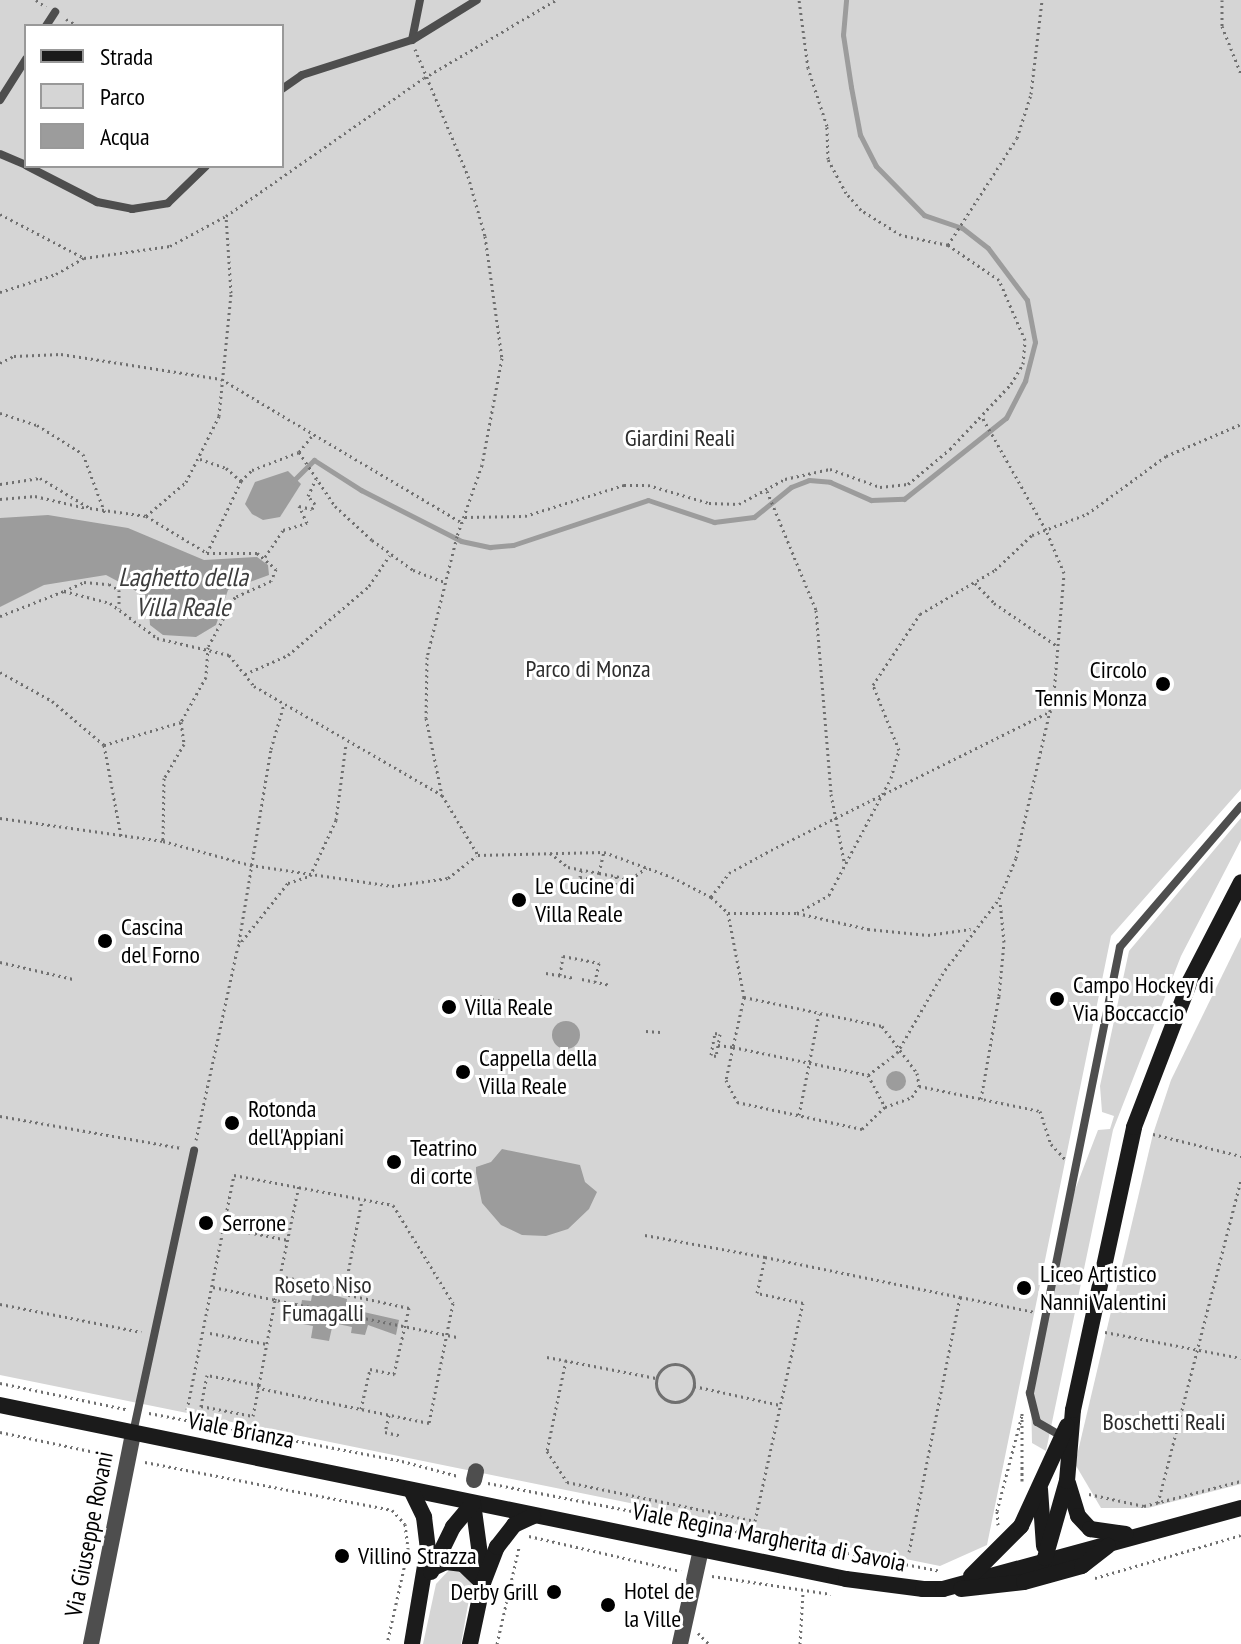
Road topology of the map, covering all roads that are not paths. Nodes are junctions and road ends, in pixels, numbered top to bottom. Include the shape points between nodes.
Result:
1 (420, 0) edge
2 (477, 0) edge
3 (55, 12) dead end
4 (47, 24) edge
5 (412, 40) junction
6 (24, 62) edge
7 (284, 88) edge
8 (0, 100) edge
9 (0, 154) edge
10 (24, 165) edge
11 (31, 168) edge
12 (204, 168) edge
13 (1241, 806) edge
14 (1241, 882) edge
15 (194, 1150) road end
16 (0, 1405) edge
17 (1073, 1410) junction
18 (133, 1434) junction
19 (1063, 1437) junction
20 (1067, 1481) junction
21 (1040, 1488) junction
22 (411, 1490) junction
23 (473, 1503) junction
24 (1241, 1508) edge
25 (533, 1516) junction
26 (1139, 1535) junction
27 (1115, 1541) junction
28 (701, 1549) junction
29 (1045, 1558) junction
30 (433, 1568) junction
31 (483, 1583) junction
32 (424, 1586) junction
33 (943, 1589) junction
34 (91, 1644) edge
35 (412, 1644) edge
36 (470, 1644) edge
37 (680, 1644) edge

1 - 5 lane
2 - 5 lane
3 - 4 lane
5 - 7 lane via 302,75
6 - 8 lane
9 - 10 lane
11 - 12 lane via 97,202 132,209 168,203
13 - 19 lane via 1120,947 1029,1404 1037,1422
14 - 17 main road via 1190,981 1147,1090 1125,1162
15 - 18 lane
16 - 18 main road, Viale Brianza
17 - 19 main road
17 - 20 main road
18 - 22 main road, Viale Brianza
18 - 34 street, Via Giuseppe Rovani
19 - 21 main road
20 - 26 main road via 1078,1516 1090,1529
20 - 29 main road
21 - 29 main road
21 - 33 main road via 1002,1549 969,1577
22 - 23 main road, Viale Brianza
22 - 32 main road via 427,1531
23 - 25 main road, Viale Regina Margherita di Savoia
23 - 30 main road via 453,1527
23 - 31 main road
24 - 26 main road, Viale Regina Margherita di Savoia
25 - 28 main road, Viale Regina Margherita di Savoia
25 - 31 main road via 504,1535
26 - 27 main road, Viale Regina Margherita di Savoia
27 - 29 main road, Viale Regina Margherita di Savoia
27 - 33 main road via 1082,1566 983,1589
28 - 33 main road, Viale Regina Margherita di Savoia via 884,1586
28 - 37 street
29 - 33 main road, Viale Regina Margherita di Savoia
30 - 31 main road via 446,1562 463,1564
30 - 32 main road
31 - 36 main road
32 - 35 main road

